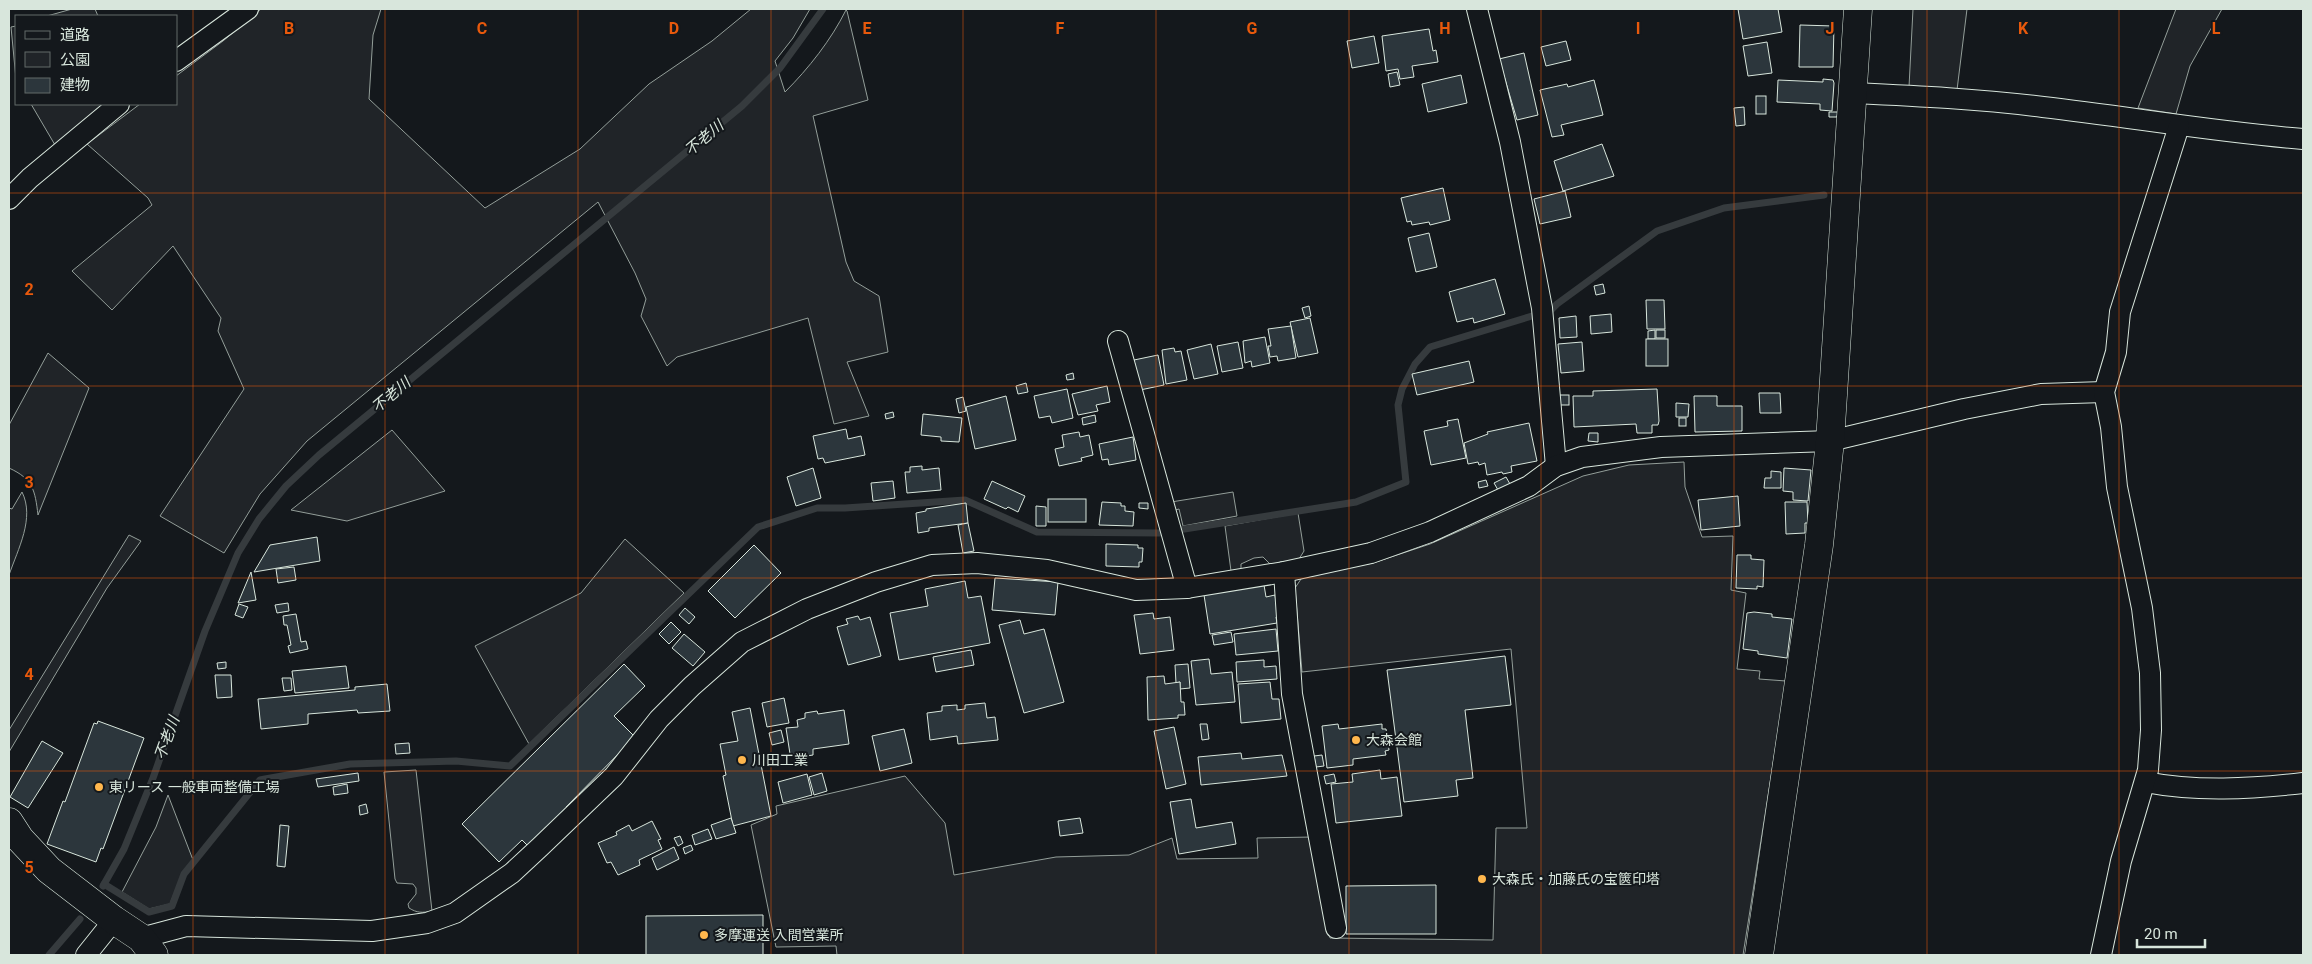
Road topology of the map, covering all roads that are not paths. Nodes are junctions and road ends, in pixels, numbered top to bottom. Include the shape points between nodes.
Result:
1 (248, 9) edge
2 (1477, 9) edge
3 (1858, 9) edge
4 (178, 60) edge
5 (1854, 93) junction
6 (118, 105) edge
7 (2179, 126) junction
8 (2303, 139) edge
9 (9, 199) edge
10 (1118, 341) dead end
11 (2104, 392) junction
12 (1830, 441) junction
13 (1556, 466) junction
14 (1284, 572) junction
15 (1187, 588) junction
16 (2145, 782) junction
17 (2303, 783) edge
18 (9, 822) edge
19 (114, 920) junction
20 (1336, 928) dead end
21 (147, 947) edge
22 (86, 955) edge
23 (1759, 955) edge
24 (2101, 955) edge

1 - 4 street
2 - 13 street via 1510,142 1542,308
3 - 5 street
5 - 7 street via 1944,97 2043,107
5 - 12 street
6 - 9 street
7 - 8 street
7 - 11 street via 2120,312 2116,352
10 - 15 street
11 - 12 street via 2041,394
11 - 16 street via 2117,488 2142,608 2150,673 2152,730
12 - 13 street via 1661,447 1582,457
12 - 23 street via 1817,554
13 - 14 street via 1529,486 1430,532 1371,553
14 - 15 street
14 - 20 street via 1292,694
15 - 21 street via 1136,590 1046,570 977,563 932,565 876,582 807,610 742,642 659,719 614,776 540,847 512,873 455,914 427,924 372,931 186,926
16 - 17 street via 2175,788 2246,789
16 - 24 street via 2121,861
18 - 19 street via 49,870
19 - 21 street
19 - 22 street

